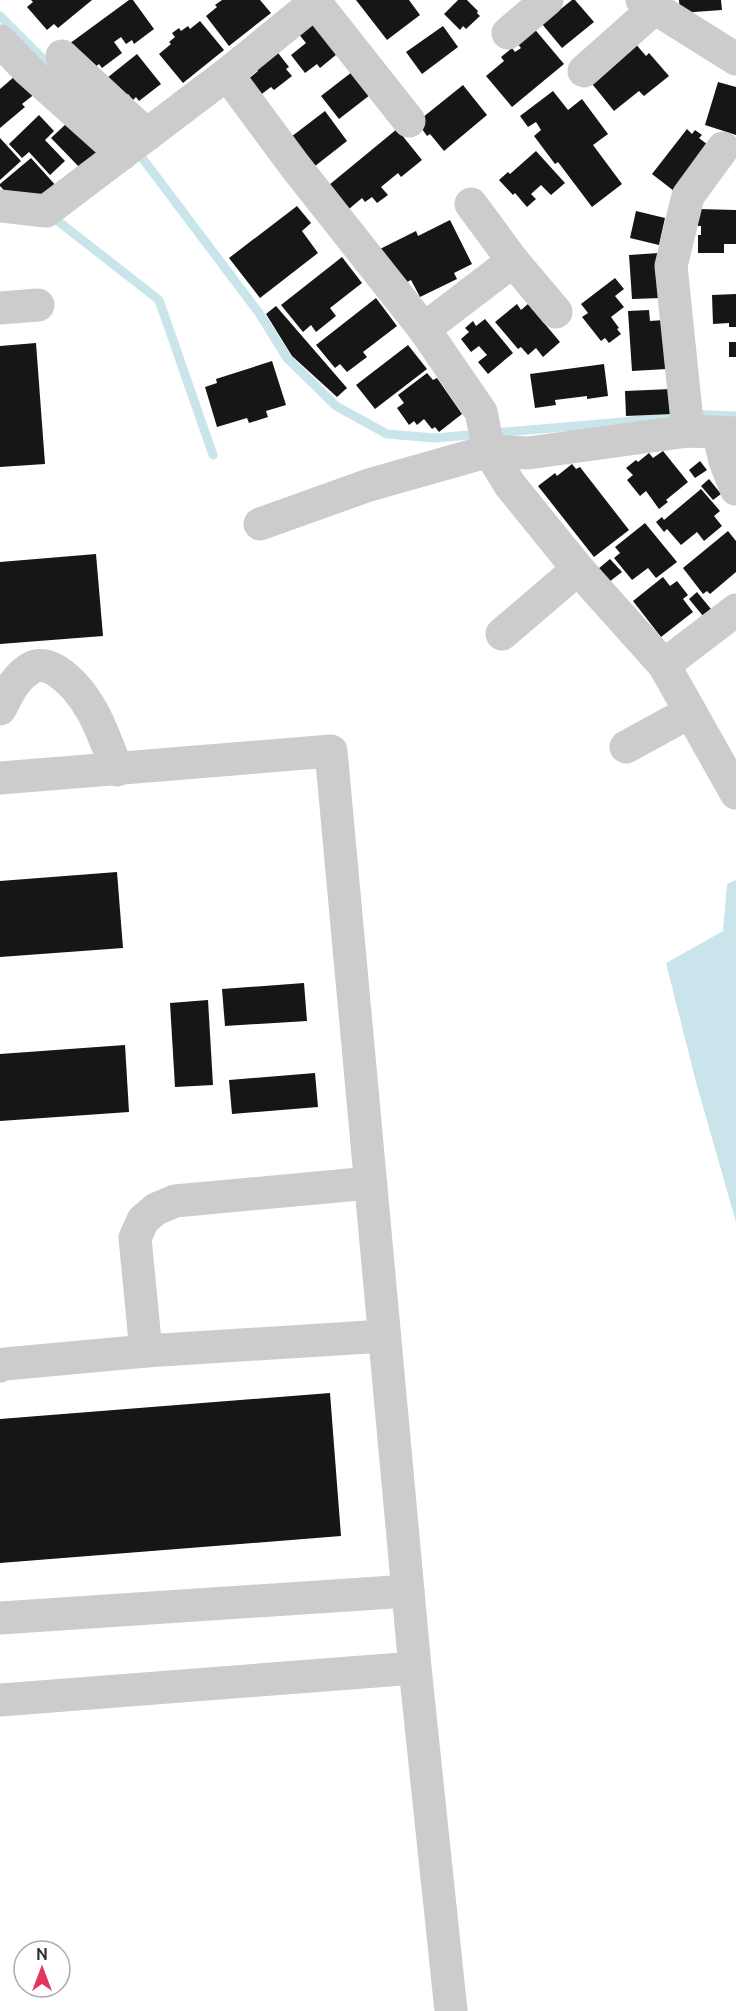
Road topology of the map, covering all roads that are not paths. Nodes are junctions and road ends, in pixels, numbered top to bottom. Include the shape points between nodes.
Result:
1 (547, 0) edge
2 (316, 1) edge
3 (649, 4) edge
4 (507, 33) dead end
5 (0, 41) edge
6 (62, 56) dead end
7 (736, 58) edge
8 (584, 72) dead end
9 (227, 75) junction
10 (409, 122) dead end
11 (135, 144) junction
12 (723, 148) dead end
13 (471, 204) dead end
14 (0, 206) edge
15 (513, 261) junction
16 (38, 304) dead end
17 (0, 308) edge
18 (556, 312) dead end
19 (424, 328) junction
20 (714, 432) edge
21 (489, 451) junction
22 (736, 489) edge
23 (260, 524) dead end
24 (578, 569) junction
25 (736, 610) edge
26 (502, 634) dead end
27 (664, 665) junction
28 (0, 709) edge
29 (690, 712) junction
30 (626, 747) dead end
31 (117, 770) junction
32 (0, 778) edge
33 (736, 793) edge
34 (370, 1183) junction
35 (384, 1336) junction
36 (146, 1351) junction
37 (0, 1366) edge
38 (408, 1591) junction
39 (0, 1618) edge
40 (415, 1668) junction
41 (0, 1701) edge
42 (450, 2011) edge

1 - 4 street
2 - 9 street
2 - 10 street
3 - 7 street
3 - 8 street
5 - 11 street via 28,70
6 - 11 street
9 - 11 street
9 - 19 street
11 - 14 street via 46,210
12 - 20 street via 688,195 671,266
13 - 15 street
15 - 18 street
15 - 19 street
16 - 17 street
19 - 21 street via 481,412
20 - 21 street via 528,453
20 - 22 street
21 - 23 street via 369,485
21 - 24 street via 510,485
24 - 26 street
24 - 27 street
25 - 27 street
27 - 29 street
28 - 31 street via 15,681 32,667 48,666 70,680 83,697 101,726
29 - 30 street
29 - 33 street
31 - 32 street
31 - 34 street via 331,751
34 - 35 street
34 - 36 street via 175,1201 156,1209 143,1220 135,1238
35 - 36 street
35 - 38 street
36 - 37 street
38 - 39 street
38 - 40 street
40 - 41 street
40 - 42 street

